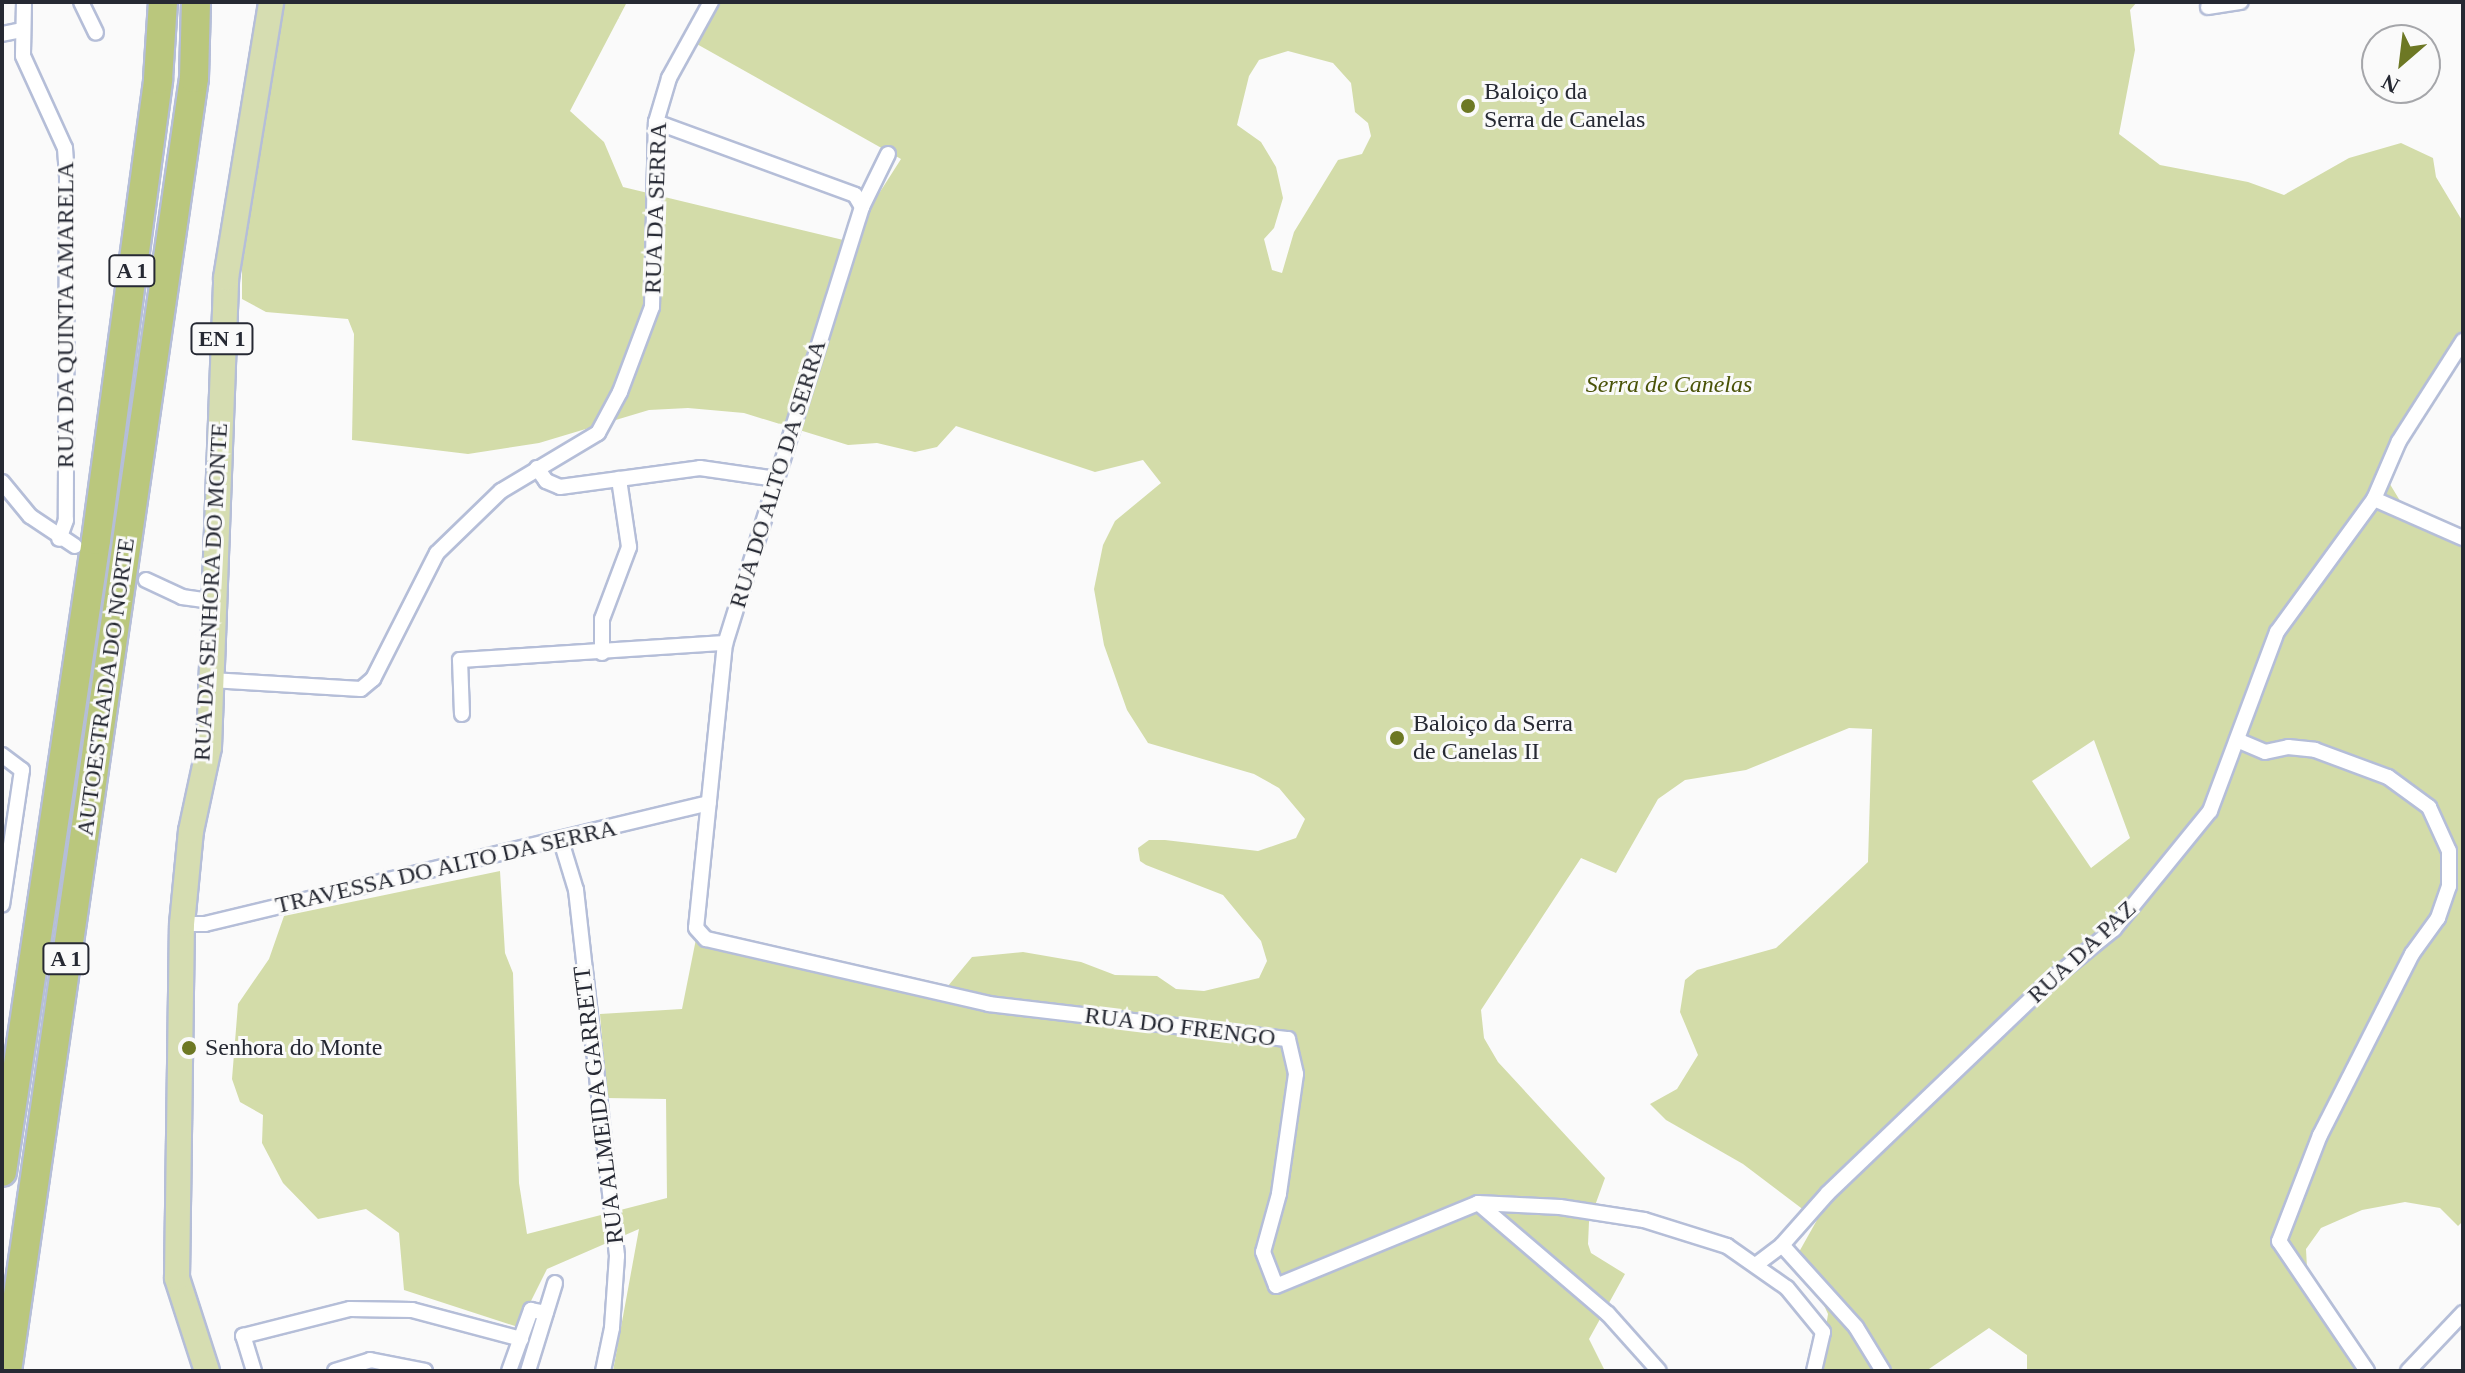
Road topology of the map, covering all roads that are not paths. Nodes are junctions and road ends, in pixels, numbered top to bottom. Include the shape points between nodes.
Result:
1 (24, 2) edge
2 (81, 2) edge
3 (163, 2) edge
4 (196, 2) edge
5 (212, 2) edge
6 (271, 2) edge
7 (711, 2) edge
8 (2241, 2) edge
9 (2208, 7) dead end
10 (23, 30) junction
11 (96, 33) dead end
12 (2, 34) edge
13 (194, 78) junction
14 (656, 122) junction
15 (888, 154) dead end
16 (862, 207) junction
17 (2463, 341) edge
18 (537, 468) junction
19 (619, 479) junction
20 (776, 479) junction
21 (2, 482) edge
22 (2374, 499) junction
23 (2463, 538) edge
24 (59, 539) junction
25 (75, 546) dead end
26 (146, 580) dead end
27 (212, 601) junction
28 (725, 643) junction
29 (602, 653) junction
30 (211, 680) junction
31 (462, 714) dead end
32 (2237, 740) junction
33 (2, 755) edge
34 (709, 803) junction
35 (561, 841) junction
36 (2, 905) edge
37 (182, 924) junction
38 (2, 1172) edge
39 (1478, 1203) junction
40 (1782, 1245) junction
41 (1757, 1264) junction
42 (555, 1283) dead end
43 (546, 1313) junction
44 (2463, 1313) edge
45 (521, 1339) junction
46 (1650, 1365) edge
47 (398, 1367) edge
48 (7, 1371) edge
49 (207, 1371) edge
50 (254, 1371) edge
51 (335, 1371) edge
52 (425, 1371) edge
53 (509, 1371) edge
54 (528, 1371) edge
55 (603, 1371) edge
56 (1659, 1371) edge
57 (1814, 1371) edge
58 (1883, 1371) edge
59 (2367, 1371) edge
60 (2408, 1371) edge

1 - 10 street, RUA DA QUINTA AMARELA
2 - 11 street
3 - 38 highway, AUTOESTRADA DO NORTE / A 1 via 158,79 96,540
4 - 13 highway, AUTOESTRADA DO NORTE / A 1
5 - 13 highway via 206,45
6 - 27 main road, RUA DA SENHORA DO MONTE / EN 1 via 226,278
7 - 14 street, RUA DA SERRA via 669,78
8 - 9 street
10 - 12 street
10 - 24 street, RUA DA QUINTA AMARELA via 23,56 65,148 66,162 66,520
13 - 48 highway, AUTOESTRADA DO NORTE / A 1
14 - 16 street via 855,195
14 - 18 street, RUA DA SERRA via 652,307 620,392 598,433
15 - 16 street, RUA DO ALTO DA SERRA
16 - 20 street, RUA DO ALTO DA SERRA
17 - 22 street, RUA DA PAZ via 2399,441
18 - 19 street via 546,481 560,487
18 - 30 street, RUA DA SERRA via 501,491 437,553 373,679 361,689
19 - 20 street via 700,468
19 - 29 street via 629,547 602,619
20 - 28 street, RUA DO ALTO DA SERRA
21 - 24 street via 30,516
22 - 23 street
22 - 32 street, RUA DA PAZ via 2277,632
24 - 25 street
26 - 27 street via 182,597
27 - 30 main road, RUA DA SENHORA DO MONTE / EN 1
28 - 29 street
28 - 34 street, RUA DO ALTO DA SERRA
29 - 31 street via 460,660
30 - 37 main road, RUA DA SENHORA DO MONTE / EN 1 via 209,747 191,831
32 - 40 street, RUA DA PAZ via 2210,811 2114,929 2051,980 1828,1193
32 - 59 street via 2265,752 2288,747 2315,750 2388,777 2429,807 2449,851 2449,886 2438,918 2412,954 2320,1135 2279,1241
33 - 36 street via 22,770
34 - 35 street, TRAVESSA DO ALTO DA SERRA
34 - 39 street, RUA DO FRENGO via 696,928 706,939 989,1004 1288,1039 1296,1074 1279,1194 1263,1252 1276,1286
35 - 37 street, TRAVESSA DO ALTO DA SERRA via 205,924
35 - 55 street, RUA ALMEIDA GARRETT via 576,890 617,1256
37 - 49 main road, RUA DA SENHORA DO MONTE / EN 1 via 177,1278
39 - 41 street, RUA DO FRENGO via 1560,1207 1644,1220 1727,1246
39 - 46 street via 1608,1314
40 - 41 street, RUA DA PAZ
40 - 58 street via 1856,1327
41 - 57 street, RUA DO FRENGO via 1787,1288 1823,1332
42 - 43 street
43 - 45 street via 531,1310
43 - 54 street
44 - 60 street
45 - 50 street via 466,1320 412,1310 350,1309 243,1336
45 - 53 street
46 - 56 street
47 - 51 street via 370,1360
47 - 52 street

